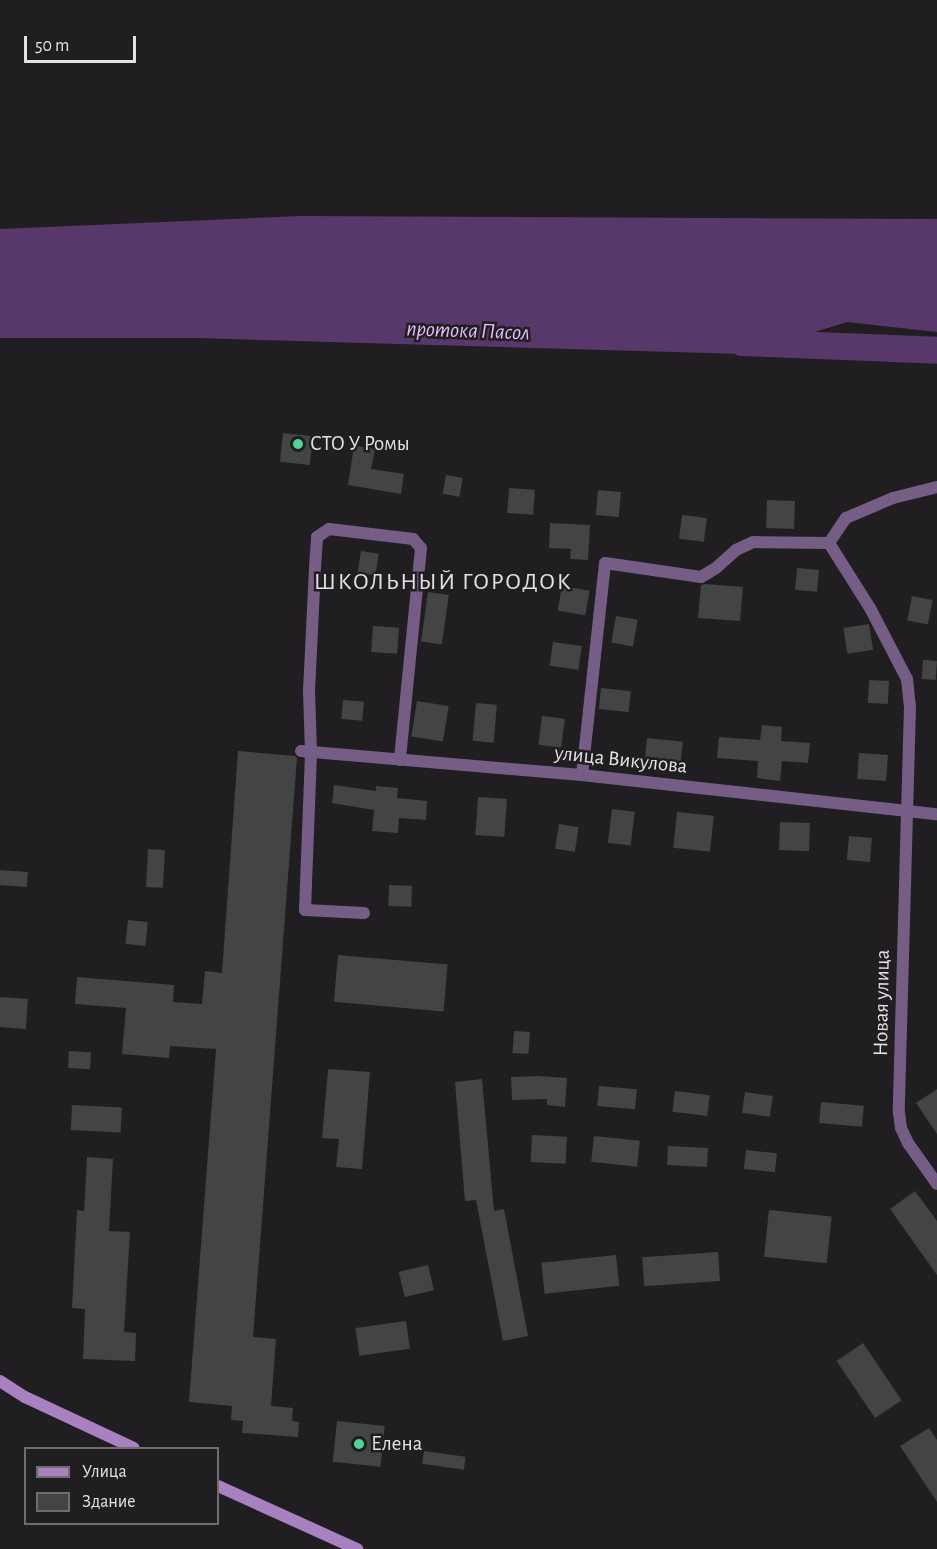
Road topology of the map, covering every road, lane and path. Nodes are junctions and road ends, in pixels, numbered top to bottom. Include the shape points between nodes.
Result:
1 (937, 487) edge
2 (829, 543) junction
3 (306, 752) junction
4 (400, 760) junction
5 (582, 775) junction
6 (907, 812) junction
7 (937, 814) edge
8 (364, 913) dead end
9 (937, 1184) edge
10 (0, 1381) edge
11 (130, 1447) edge
12 (219, 1486) edge
13 (357, 1549) edge

1 - 2 street via 893,498 846,518
2 - 5 street via 753,542 701,577 605,563
2 - 6 street, Новая улица via 870,608 907,679
3 - 4 street, улица Викулова
3 - 4 street via 317,537 329,529 413,539 421,548
3 - 8 street via 305,909
4 - 5 street, улица Викулова
5 - 6 street, улица Викулова
6 - 7 street, улица Викулова
6 - 9 street, Новая улица via 899,1112 908,1143
10 - 11 street
12 - 13 street

